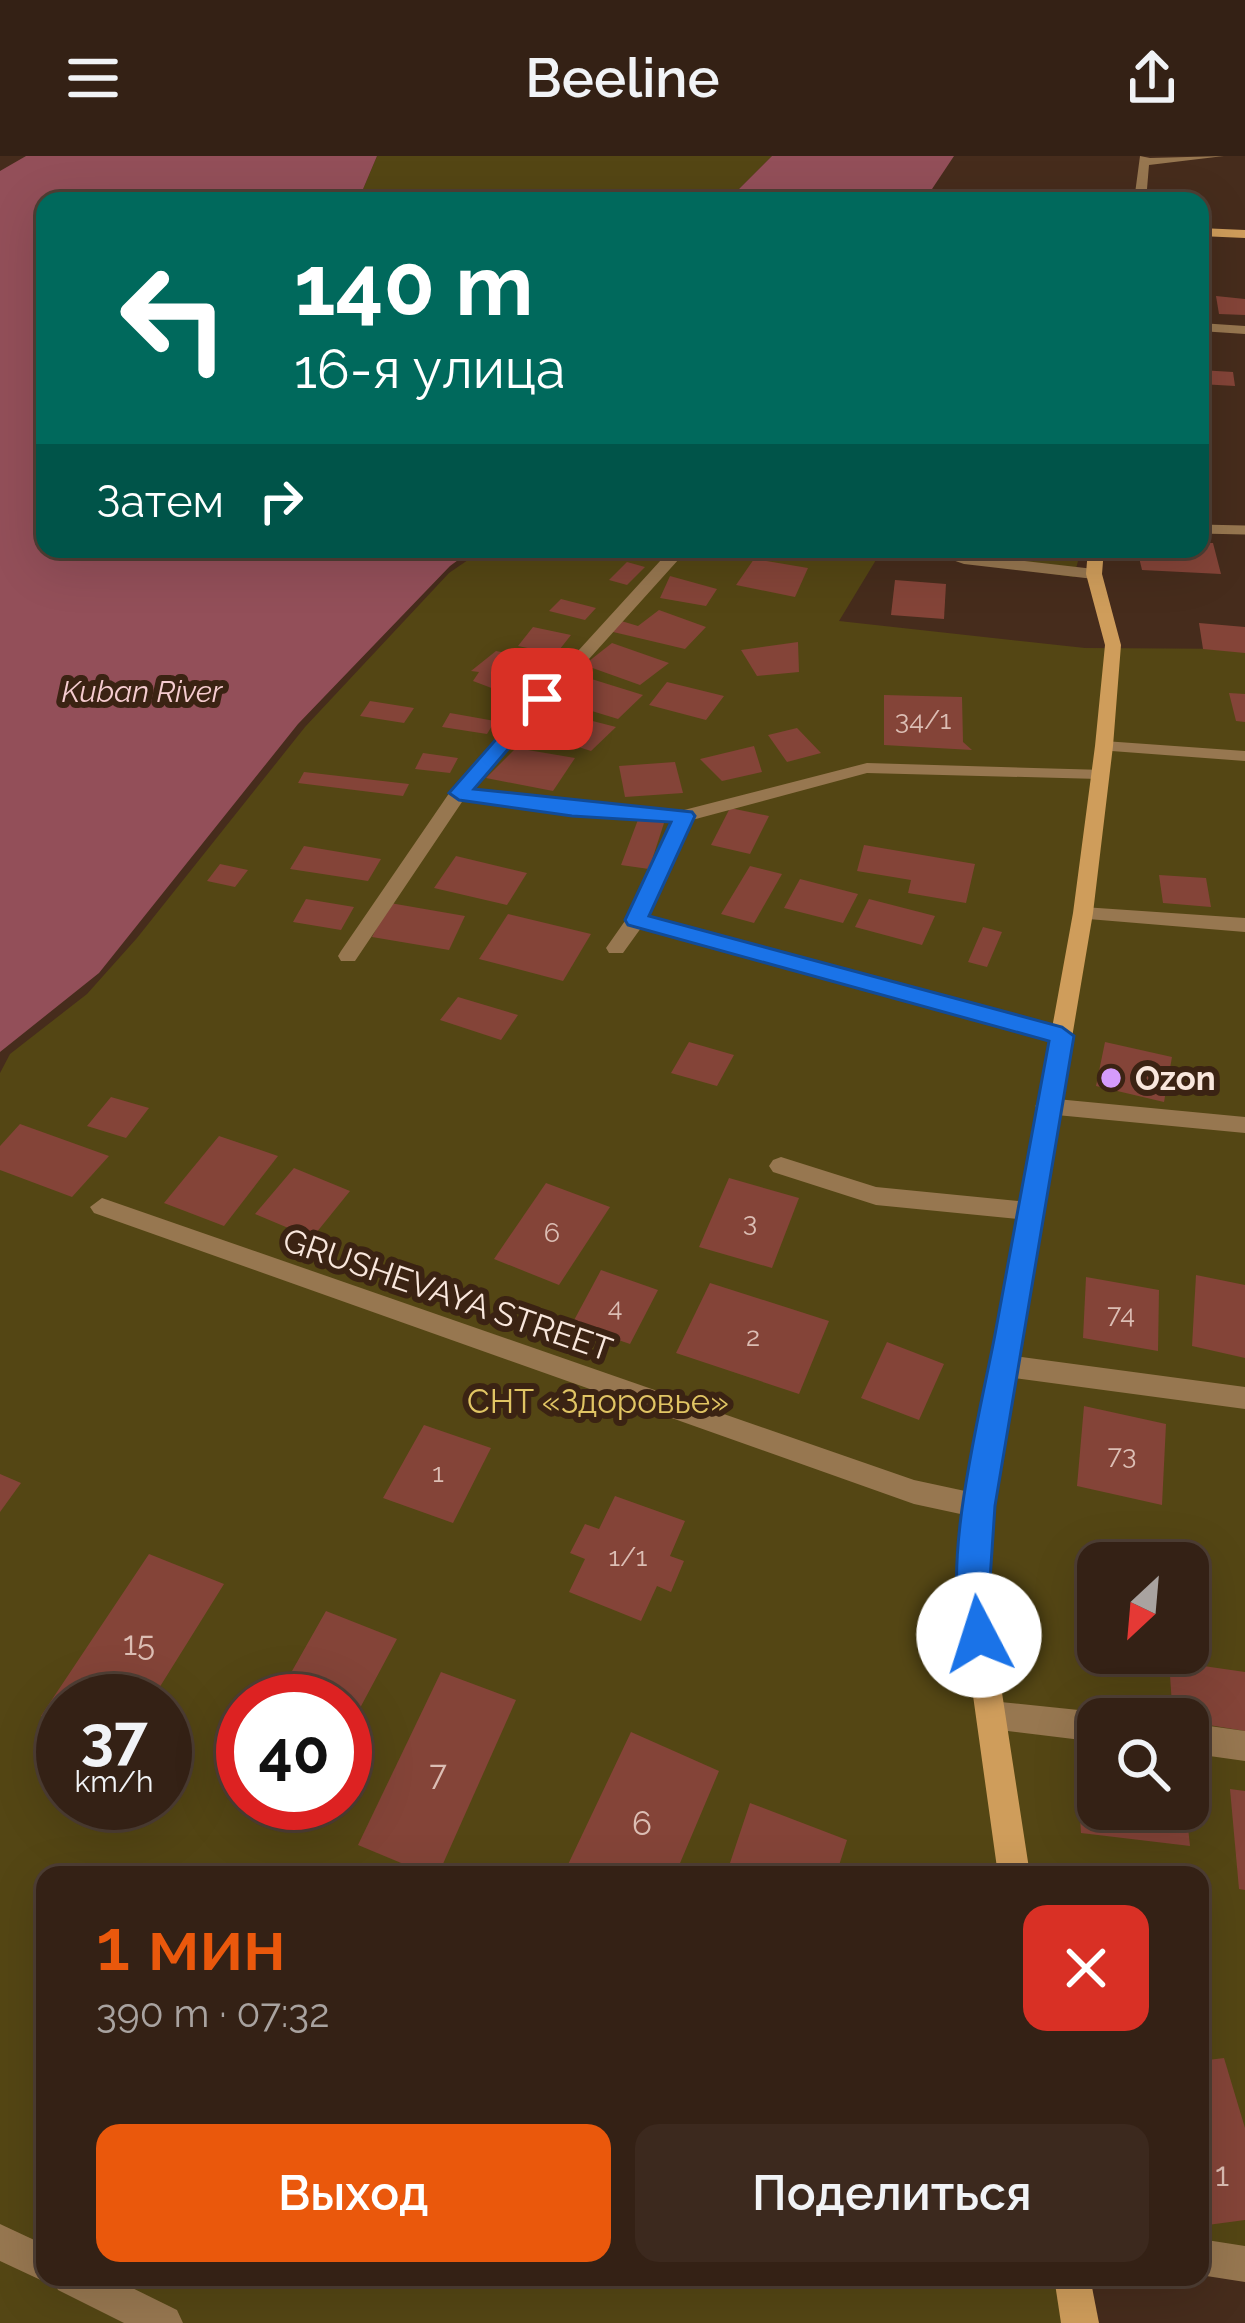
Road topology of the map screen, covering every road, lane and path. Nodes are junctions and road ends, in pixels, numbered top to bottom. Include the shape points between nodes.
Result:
1 (1219, 156) edge
2 (1129, 158) edge
3 (1145, 159) edge
4 (1126, 192) edge
5 (1141, 192) edge
6 (1209, 232) edge
7 (1245, 234) edge
8 (1209, 328) edge
9 (1245, 330) edge
10 (1209, 529) edge
11 (1245, 530) edge
12 (672, 558) edge
13 (988, 558) edge
14 (1095, 558) edge
15 (1094, 574) junction
16 (1104, 746) junction
17 (1245, 755) edge
18 (1099, 774) junction
19 (459, 793) junction
20 (684, 816) junction
21 (1083, 913) junction
22 (636, 920) junction
23 (1245, 925) edge
24 (616, 948) dead end
25 (348, 956) dead end
26 (1062, 1036) junction
27 (1046, 1106) junction
28 (1245, 1125) edge
29 (781, 1166) dead end
30 (102, 1207) dead end
31 (1030, 1210) junction
32 (1006, 1366) junction
33 (1245, 1398) edge
34 (979, 1506) junction
35 (991, 1714) junction
36 (1077, 1724) edge
37 (1209, 1741) edge
38 (1245, 1746) edge
39 (1012, 1866) edge
40 (0, 2242) edge
41 (1209, 2259) edge
42 (36, 2260) edge
43 (1245, 2264) edge
44 (89, 2286) edge
45 (1074, 2286) edge
46 (164, 2323) edge
47 (1080, 2323) edge

1 - 3 street
2 - 4 street
3 - 5 street
6 - 7 street
8 - 9 street
10 - 11 lane
12 - 19 street
13 - 15 street
14 - 15 street
15 - 16 street via 1113,645
16 - 17 street
16 - 18 street
18 - 20 street via 866,769
18 - 21 street
19 - 20 street
19 - 25 street
20 - 22 street
21 - 23 street
21 - 26 street
22 - 24 street
22 - 26 street
26 - 27 street
27 - 28 street
27 - 31 street
29 - 31 street via 893,1199
30 - 34 street, GRUSHEVAYA STREET via 914,1492
31 - 32 street
32 - 33 street
32 - 34 street
34 - 35 street via 973,1595
35 - 36 street
35 - 39 street
37 - 38 street
40 - 42 street
41 - 43 street
44 - 46 street
45 - 47 street

